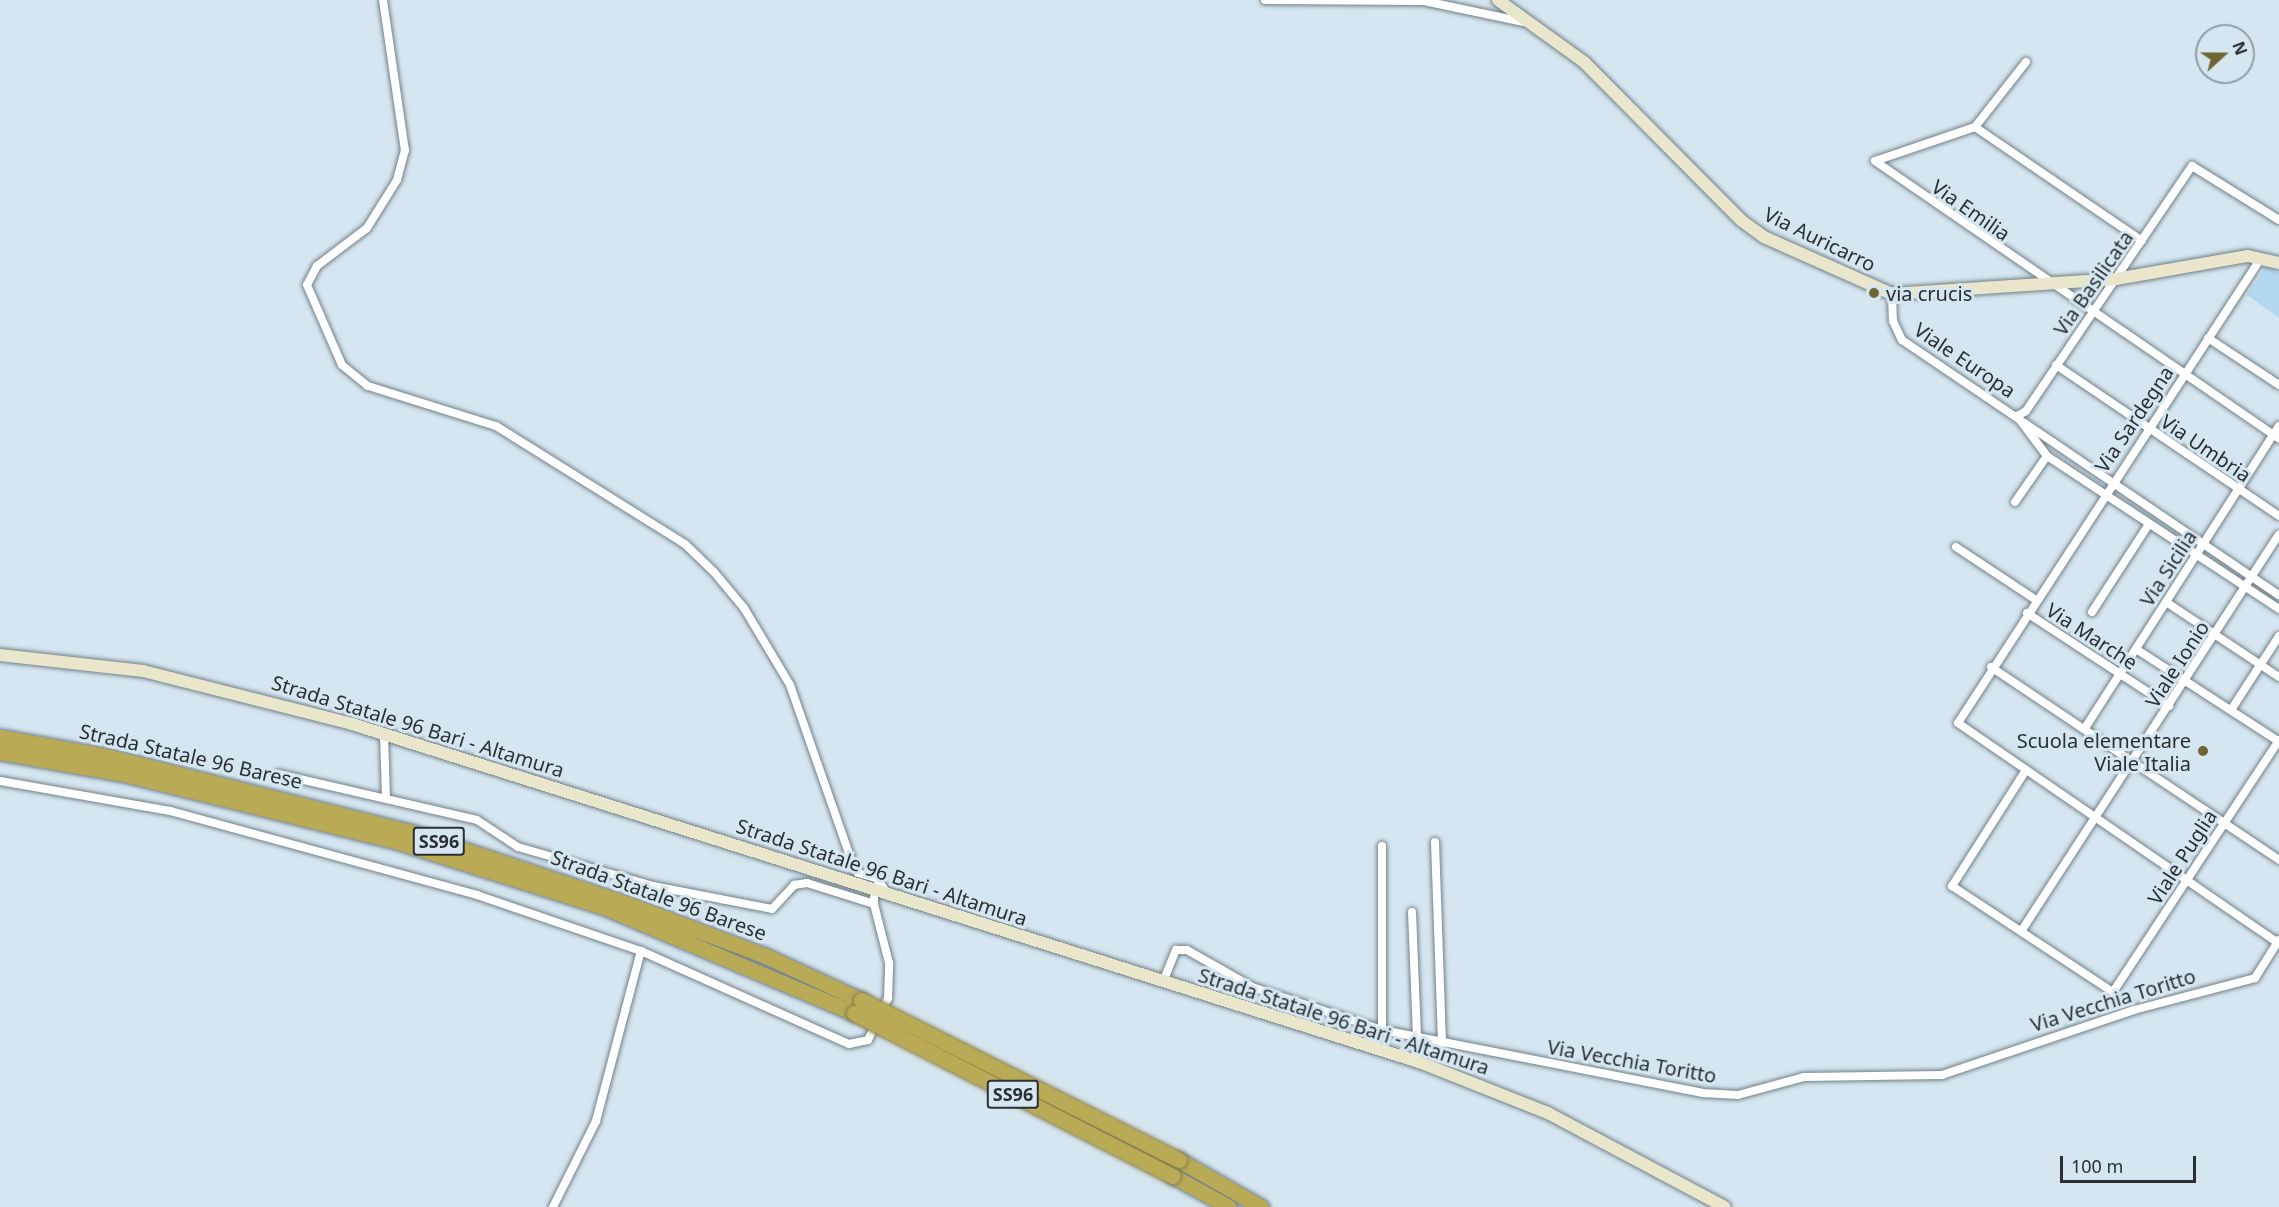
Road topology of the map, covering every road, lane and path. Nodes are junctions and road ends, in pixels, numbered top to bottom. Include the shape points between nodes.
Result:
1 (383, 0) edge
2 (1265, 0) edge
3 (1498, 0) edge
4 (1532, 24) junction
5 (2026, 62) dead end
6 (1975, 127) junction
7 (2279, 220) edge
8 (2142, 241) junction
9 (2261, 258) junction
10 (2279, 263) edge
11 (2116, 279) junction
12 (2051, 285) junction
13 (1892, 294) junction
14 (2092, 313) junction
15 (2208, 338) junction
16 (2056, 365) junction
17 (2184, 375) junction
18 (2279, 385) edge
19 (2017, 416) junction
20 (2279, 426) edge
21 (2148, 429) junction
22 (2276, 437) edge
23 (2047, 456) junction
24 (2111, 484) junction
25 (2238, 489) junction
26 (2104, 494) junction
27 (2015, 502) dead end
28 (2279, 516) edge
29 (2149, 524) junction
30 (2279, 535) edge
31 (2203, 544) junction
32 (1956, 547) dead end
33 (2196, 555) junction
34 (2252, 577) junction
35 (2246, 588) junction
36 (2279, 595) edge
37 (2036, 600) junction
38 (2166, 602) junction
39 (2279, 609) edge
40 (2092, 612) dead end
41 (2027, 613) junction
42 (2215, 635) junction
43 (2279, 636) edge
44 (2136, 649) junction
45 (0, 655) edge
46 (2260, 665) junction
47 (1991, 667) junction
48 (2120, 674) junction
49 (2279, 677) edge
50 (2186, 680) junction
51 (2169, 706) junction
52 (2231, 710) junction
53 (2085, 728) junction
54 (384, 734) junction
55 (0, 737) edge
56 (2278, 740) edge
57 (0, 752) edge
58 (2133, 761) junction
59 (2026, 770) junction
60 (278, 774) dead end
61 (0, 781) edge
62 (386, 797) junction
63 (2096, 820) junction
64 (2225, 823) junction
65 (1435, 842) dead end
66 (1382, 846) dead end
67 (2279, 860) edge
68 (2186, 880) junction
69 (882, 892) junction
70 (874, 904) junction
71 (1412, 912) dead end
72 (2022, 930) junction
73 (2278, 943) edge
74 (641, 951) junction
75 (1163, 982) junction
76 (857, 1006) junction
77 (1382, 1030) junction
78 (1416, 1038) junction
79 (1442, 1043) junction
80 (553, 1207) edge
81 (1229, 1207) edge
82 (1261, 1207) edge
83 (1725, 1207) edge

1 - 69 street via 404,126 397,180 367,228 316,266 307,285 342,365 368,386 496,426 685,544 707,565 744,608 790,685 853,865 858,873 876,878
2 - 4 street via 1424,1
3 - 4 street, Via Auricarro
4 - 13 street, Via Auricarro via 1584,62 1742,221 1764,237
5 - 6 street
6 - 8 street
6 - 12 street, Via Emilia via 1875,160
7 - 8 street, Via Basilicata via 2192,166
8 - 11 street, Via Basilicata
9 - 10 street, Via Auricarro
9 - 11 street, Via Auricarro via 2215,259
9 - 15 street, Via Sardegna
11 - 12 street, Via Auricarro
11 - 14 street, Via Basilicata
12 - 13 street, Via Auricarro
12 - 14 street, Via Emilia
13 - 19 street, Viale Europa via 1893,321 1902,340
14 - 16 street, Via Basilicata
14 - 17 street, Via Emilia
15 - 17 street, Via Sardegna
15 - 18 street
16 - 19 street, Via Basilicata
16 - 21 street, Via Umbria
17 - 21 street, Via Sardegna
17 - 22 street, Via Emilia
19 - 23 street, Viale Europa
19 - 24 street, Viale Europa via 2054,448
20 - 22 street, Via Sicilia
21 - 24 street, Via Sardegna
21 - 25 street, Via Umbria
22 - 25 street, Via Sicilia
23 - 26 street, Viale Europa
23 - 27 street
24 - 26 street, Via Sardegna
24 - 31 street, Viale Europa
25 - 28 street, Via Umbria
25 - 31 street, Via Sicilia
26 - 29 street, Viale Europa
26 - 37 street, Via Sardegna
29 - 33 street, Viale Europa
29 - 40 street
30 - 34 street, Viale Ionio
31 - 33 street, Via Sicilia
31 - 34 street, Viale Europa
32 - 37 street
33 - 35 street, Viale Europa
33 - 38 street, Via Sicilia
34 - 35 street, Viale Ionio
34 - 36 street, Viale Europa
35 - 39 street, Viale Europa
35 - 42 street, Viale Ionio
37 - 41 street, Via Sardegna
38 - 42 street
38 - 44 street, Via Sicilia
41 - 47 street, Via Sardegna
41 - 48 street, Via Marche
42 - 46 street
42 - 50 street, Viale Ionio
43 - 46 street
44 - 48 street, Via Sicilia
44 - 50 street
45 - 54 street, Strada Statale 96 Bari - Altamura via 143,671
46 - 49 street
46 - 52 street
47 - 53 street
47 - 59 street, Via Sardegna via 1958,723
48 - 51 street, Via Marche
48 - 53 street, Via Sicilia
50 - 51 street, Viale Ionio
50 - 52 street
51 - 58 street, Viale Ionio
52 - 56 street
53 - 58 street
54 - 62 street
54 - 69 street, Strada Statale 96 Bari - Altamura
55 - 76 highway, Strada Statale 96 Barese / SS96 via 117,759 411,832 625,903 766,956
56 - 64 street, Viale Puglia
57 - 76 highway, Strada Statale 96 Barese / SS96 via 170,784 402,843 604,907
58 - 63 street, Viale Ionio
58 - 64 street
59 - 63 street
59 - 72 street via 1952,886
60 - 62 street
61 - 74 street via 243,829 477,895
62 - 70 street via 477,820 518,847 653,886 772,909 794,885 807,883
63 - 68 street
63 - 72 street, Viale Ionio
64 - 67 street
64 - 68 street, Viale Puglia
65 - 79 street
66 - 77 street
68 - 72 street, Viale Puglia via 2113,992
68 - 73 street
69 - 70 street
69 - 75 street, Strada Statale 96 Bari - Altamura
70 - 74 street via 891,983 873,1033 857,1045
71 - 78 street
73 - 79 street, Via Vecchia Toritto via 2255,978 2134,1010 1942,1075 1841,1073 1804,1077 1738,1095 1702,1093
74 - 80 street via 596,1121
75 - 77 street, Via Vecchia Toritto via 1176,950 1187,951 1252,987
75 - 83 street, Strada Statale 96 Bari - Altamura via 1419,1062 1538,1109
76 - 81 highway, Strada Statale 96 Barese / SS96, bridge
76 - 82 highway, Strada Statale 96 Barese / SS96, bridge via 1179,1160
77 - 78 street, Via Vecchia Toritto
78 - 79 street, Via Vecchia Toritto

